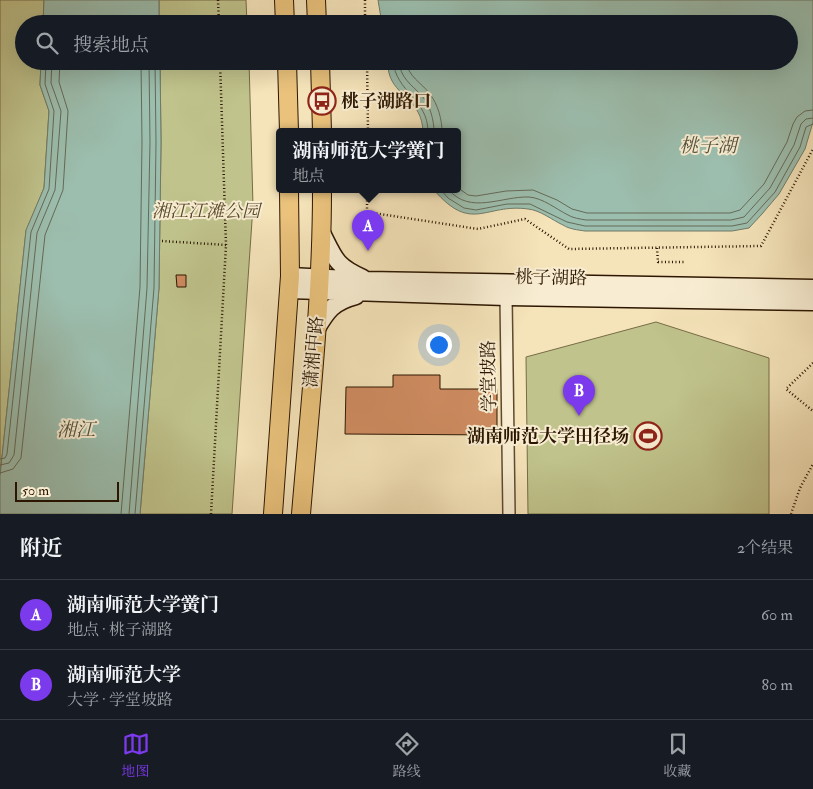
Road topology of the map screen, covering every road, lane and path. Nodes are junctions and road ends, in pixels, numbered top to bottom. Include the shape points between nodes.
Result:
1 (218, 0) edge
2 (284, 0) edge
3 (316, 0) edge
4 (364, 0) edge
5 (219, 15) edge
6 (285, 15) edge
7 (317, 15) edge
8 (365, 15) edge
9 (220, 70) edge
10 (287, 70) edge
11 (320, 70) edge
12 (367, 70) edge
13 (289, 128) edge
14 (322, 128) edge
15 (368, 128) edge
16 (813, 148) edge
17 (289, 193) edge
18 (322, 193) edge
19 (367, 193) edge
20 (322, 233) junction
21 (162, 241) dead end
22 (226, 245) junction
23 (657, 248) junction
24 (684, 262) dead end
25 (289, 283) junction
26 (319, 285) junction
27 (367, 286) junction
28 (813, 288) edge
29 (506, 297) junction
30 (813, 302) edge
31 (316, 330) junction
32 (813, 363) edge
33 (813, 411) edge
34 (813, 464) edge
35 (211, 514) edge
36 (273, 514) edge
37 (301, 514) edge
38 (509, 514) edge
39 (791, 514) edge

1 - 5 path
2 - 6 main road
3 - 7 main road
4 - 8 path
9 - 22 path
10 - 13 main road
11 - 14 main road
12 - 15 path
16 - 23 path via 761,246
17 - 25 main road, 潇湘中路
18 - 20 main road, 潇湘中路
19 - 23 path via 367,212 478,229 525,219 568,250
20 - 26 main road, 潇湘中路
20 - 27 main road via 339,264
21 - 22 path
22 - 35 path
23 - 24 path via 658,262
25 - 26 main road, 桃子湖路
25 - 36 main road, 潇湘中路
26 - 27 main road, 桃子湖路
26 - 31 main road, 潇湘中路
27 - 28 main road, 桃子湖路
27 - 29 main road, 桃子湖路
27 - 31 main road via 334,305
29 - 30 main road, 桃子湖路
29 - 38 street, 学堂坡路
31 - 37 main road, 潇湘中路
32 - 33 path via 786,389
34 - 39 path

